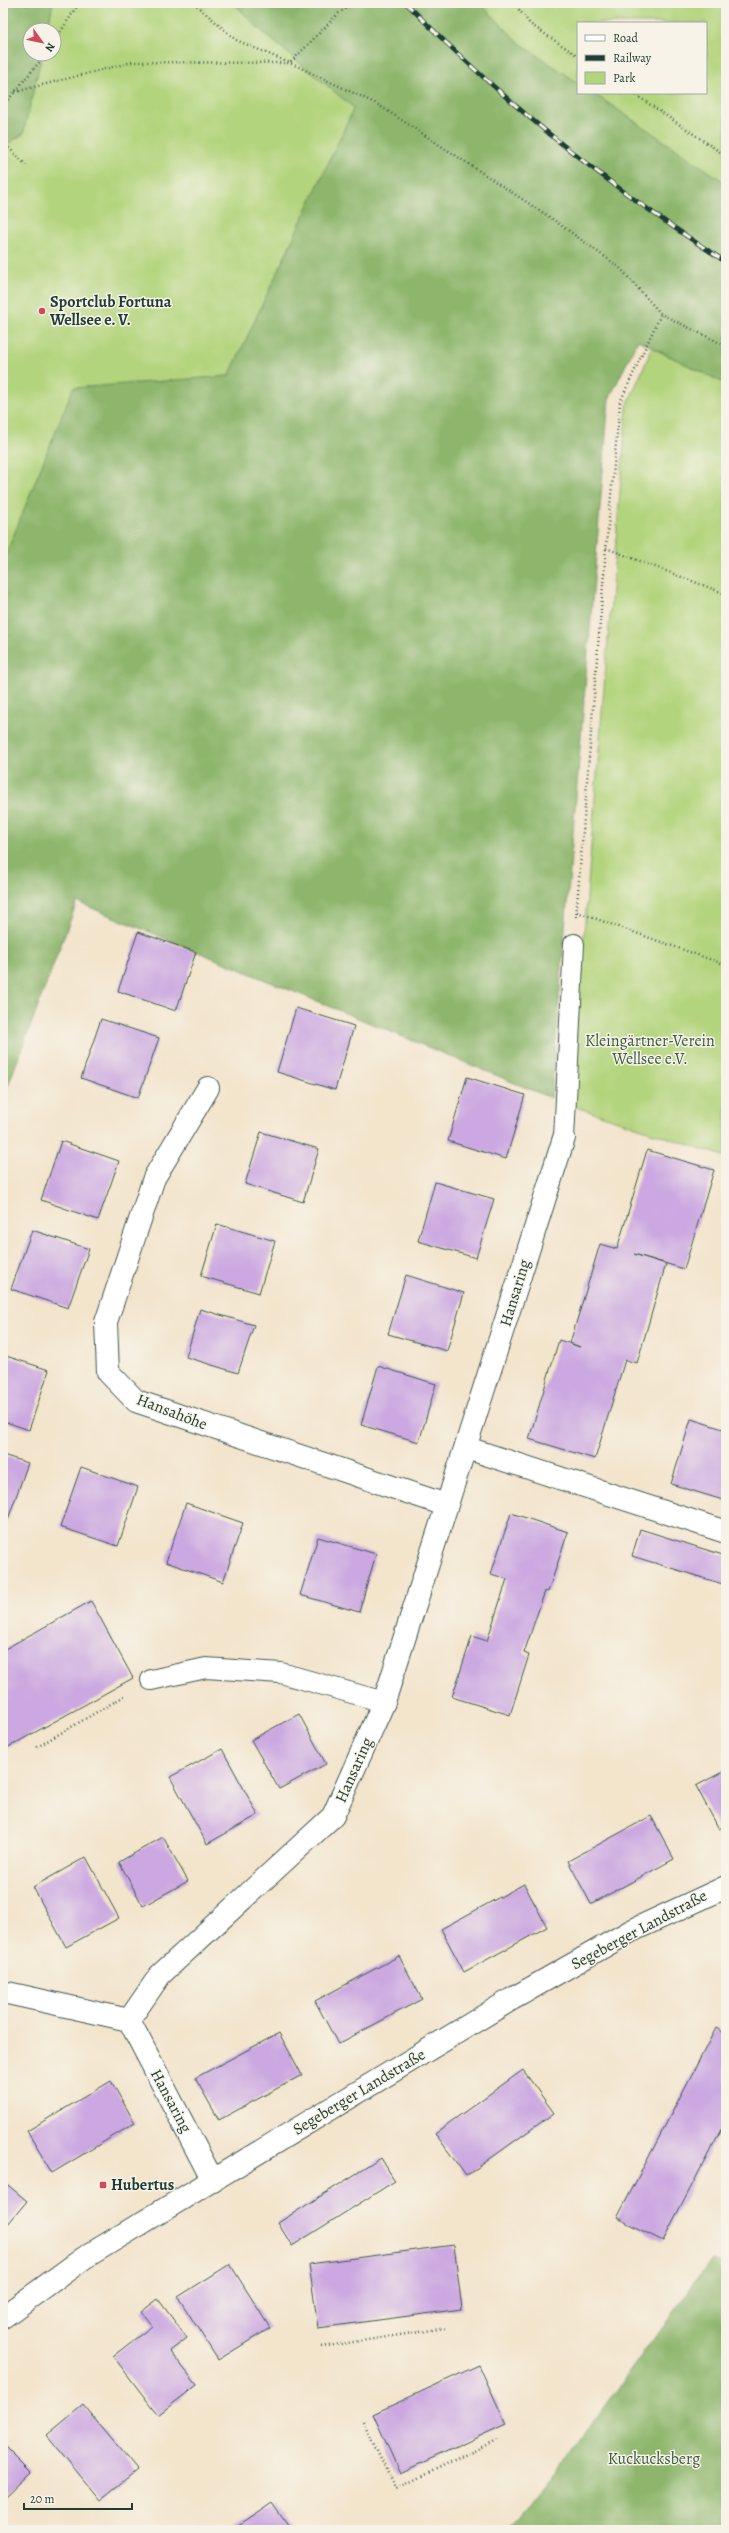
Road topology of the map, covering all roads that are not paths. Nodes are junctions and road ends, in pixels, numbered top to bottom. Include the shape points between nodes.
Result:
1 (574, 944) road end
2 (208, 1088) dead end
3 (564, 1138) joint
4 (467, 1448) junction
5 (446, 1506) junction
6 (726, 1532) edge
7 (151, 1680) road end
8 (384, 1702) junction
9 (726, 1887) edge
10 (3, 1992) edge
11 (129, 2020) junction
12 (214, 2181) junction
13 (3, 2317) edge

1 - 3 lane
2 - 5 street, Hansahöhe via 154,1178 106,1322 108,1372 136,1401
3 - 4 street, Hansaring
4 - 5 street, Hansaring
4 - 6 street
5 - 8 street, Hansaring
7 - 8 lane via 206,1668 281,1673
8 - 11 street, Hansaring via 333,1816 160,1975
9 - 12 street, Segeberger Landstraße via 631,1931 518,1995
10 - 11 street
11 - 12 street, Hansaring
12 - 13 street, Segeberger Landstraße via 84,2258

